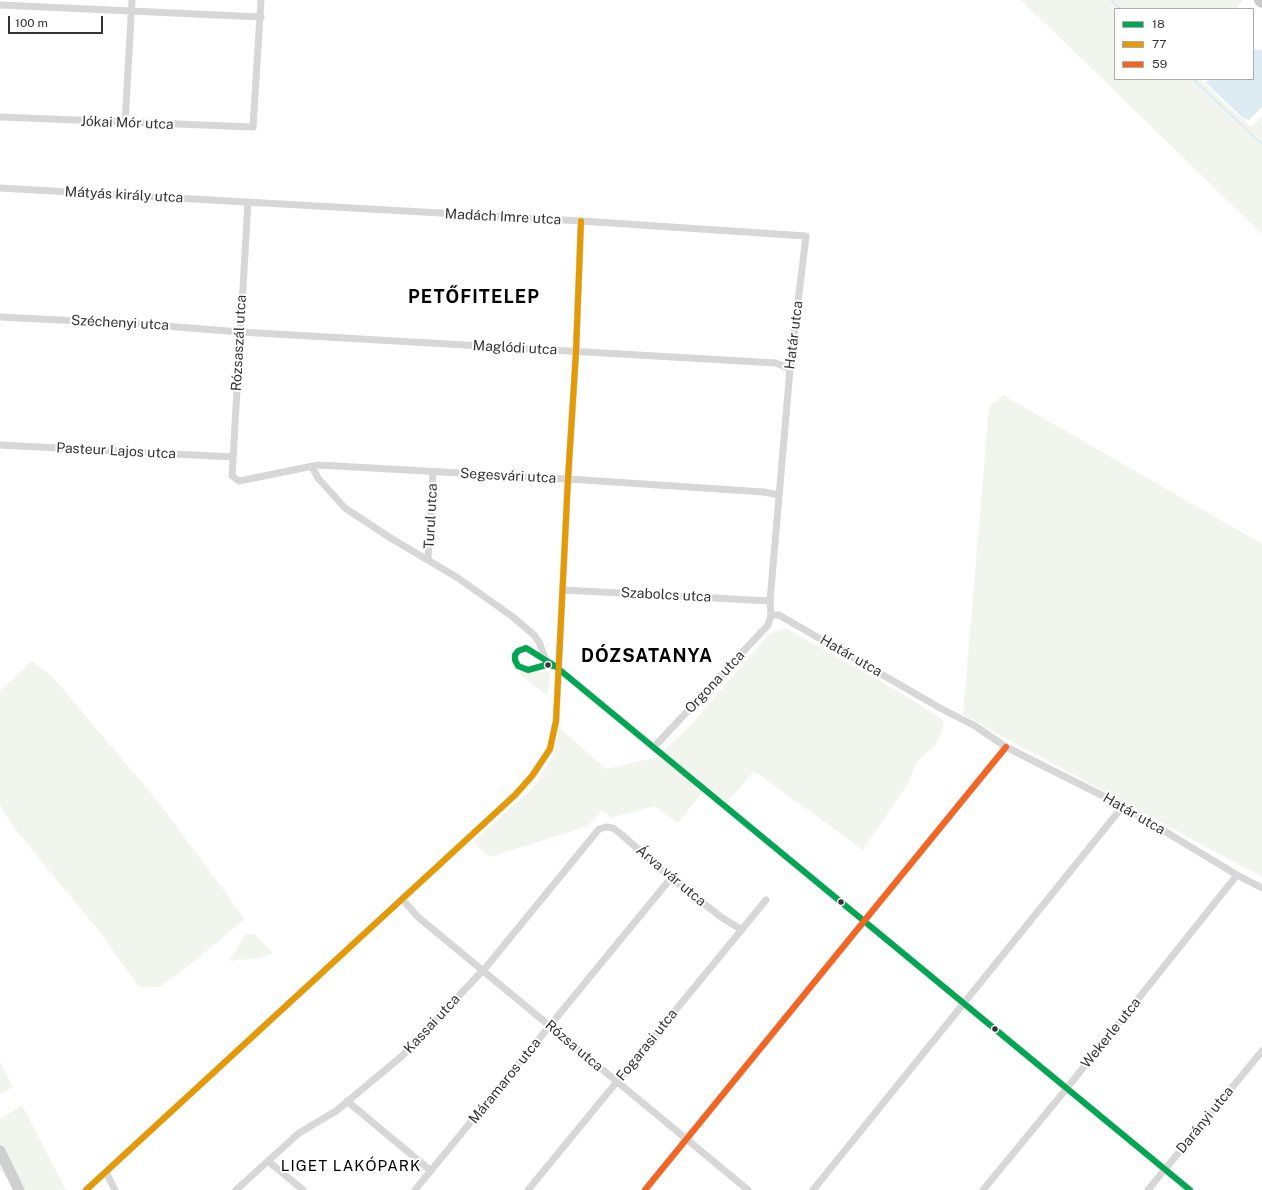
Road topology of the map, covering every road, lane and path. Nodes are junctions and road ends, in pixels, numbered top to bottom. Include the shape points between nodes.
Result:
1 (132, 0) edge
2 (261, 0) edge
3 (0, 5) edge
4 (132, 10) junction
5 (260, 17) junction
6 (0, 117) edge
7 (125, 123) junction
8 (0, 188) edge
9 (248, 202) junction
10 (581, 221) junction
11 (806, 236) joint
12 (0, 317) edge
13 (240, 332) junction
14 (576, 352) junction
15 (790, 369) junction
16 (0, 445) edge
17 (233, 457) junction
18 (312, 467) junction
19 (433, 472) junction
20 (568, 479) junction
21 (239, 481) joint
22 (779, 495) junction
23 (428, 560) junction
24 (563, 590) junction
25 (770, 600) junction
26 (771, 615) junction
27 (548, 661) junction
28 (557, 668) junction
29 (654, 747) junction
30 (1006, 747) junction
31 (1123, 806) junction
32 (599, 829) joint
33 (1237, 875) junction
34 (671, 878) junction
35 (1262, 888) edge
36 (402, 899) junction
37 (766, 900) dead end
38 (865, 920) junction
39 (742, 930) junction
40 (483, 970) junction
41 (965, 1003) junction
42 (550, 1026) junction
43 (1262, 1051) edge
44 (618, 1082) junction
45 (1068, 1088) junction
46 (347, 1101) junction
47 (687, 1139) junction
48 (0, 1151) edge
49 (268, 1161) junction
50 (1165, 1169) junction
51 (431, 1171) junction
52 (106, 1172) junction
53 (20, 1190) edge
54 (86, 1190) edge
55 (115, 1190) edge
56 (236, 1190) edge
57 (303, 1190) edge
58 (415, 1190) edge
59 (528, 1190) edge
60 (645, 1190) edge
61 (748, 1190) edge
62 (813, 1190) edge
63 (983, 1190) edge
64 (1148, 1190) edge
65 (1190, 1190) edge

1 - 4 street
2 - 5 street
3 - 4 street
4 - 5 street
4 - 7 street
5 - 7 street, Jókai Mór utca via 253,126
6 - 7 street, Jókai Mór utca
8 - 9 street, Mátyás király utca
9 - 10 street, Madách Imre utca
9 - 13 street, Rózsaszál utca
10 - 11 street, Madách Imre utca
10 - 14 street
11 - 15 street, Határ utca
12 - 13 street, Széchenyi utca
13 - 14 street, Maglódi utca
13 - 17 street, Rózsaszál utca
14 - 15 street, Maglódi utca via 776,363
14 - 20 street
15 - 22 street, Határ utca
16 - 17 street, Pasteur Lajos utca
17 - 21 street, Rózsaszál utca via 232,476
18 - 19 street, Segesvári utca via 318,465
18 - 21 street, Segesvári utca
18 - 23 street via 318,478 345,508
19 - 20 street, Segesvári utca
19 - 23 street, Turul utca
20 - 22 street, Segesvári utca
20 - 24 street
22 - 25 street, Határ utca
23 - 27 street via 514,617 534,635
24 - 25 street, Szabolcs utca
24 - 28 street
25 - 26 street, Határ utca
26 - 29 street, Orgona utca via 768,624
26 - 30 street, Határ utca via 779,615 831,644 975,726
27 - 28 street
27 - 28 street via 526,648 515,655 518,666 528,670 546,665
28 - 29 street
28 - 36 street via 555,731 550,749 539,767 515,795
29 - 38 street
30 - 31 street, Határ utca
30 - 38 street
31 - 33 street, Határ utca
31 - 41 street
32 - 34 street, Árva vár utca via 612,828
32 - 40 street, Kassai utca
33 - 35 street, Határ utca
33 - 45 street, Wekerle utca
34 - 39 street, Árva vár utca
34 - 42 street, Máramaros utca
36 - 40 street, Rózsa utca via 418,917
36 - 52 street
37 - 39 street, Fogarasi utca
38 - 41 street
38 - 47 street
39 - 44 street, Fogarasi utca
40 - 42 street, Rózsa utca
40 - 46 street, Kassai utca via 402,1056
41 - 45 street
41 - 62 street
42 - 44 street, Rózsa utca
42 - 51 street, Máramaros utca
43 - 50 street, Darányi utca
44 - 47 street, Rózsa utca
44 - 59 street, Fogarasi utca
45 - 50 street
45 - 63 street, Wekerle utca
46 - 49 street, Kassai utca via 336,1111 299,1133
46 - 51 street
47 - 60 street
47 - 61 street, Rózsa utca
48 - 53 main road
49 - 56 street, Kassai utca
49 - 57 street
50 - 64 street, Darányi utca
50 - 65 street
51 - 58 street, Máramaros utca
52 - 54 street
52 - 55 street

